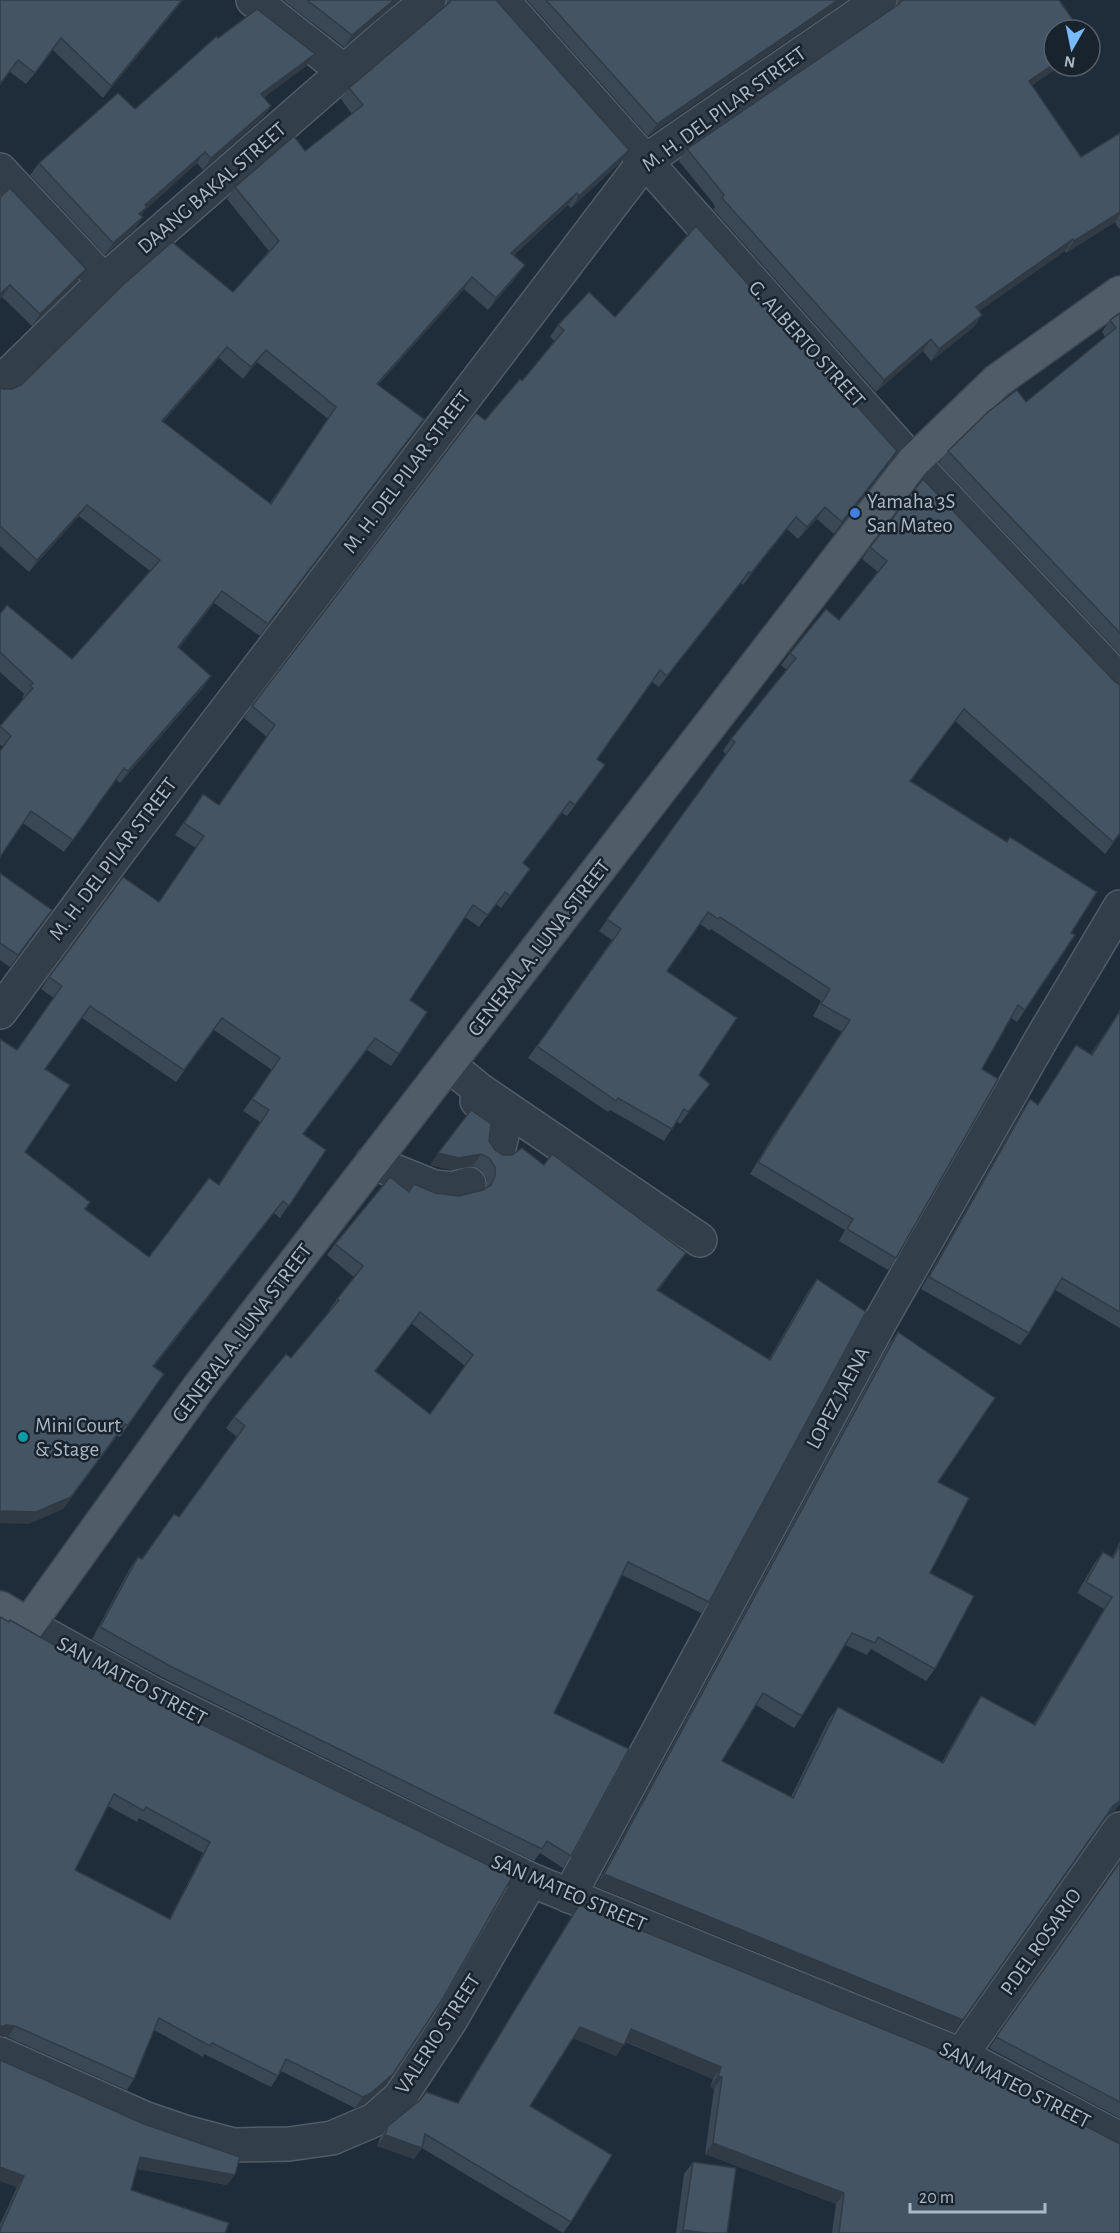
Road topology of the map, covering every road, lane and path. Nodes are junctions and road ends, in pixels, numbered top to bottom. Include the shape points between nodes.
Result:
1 (253, 0) edge
2 (429, 0) edge
3 (502, 0) edge
4 (880, 0) edge
5 (345, 72) junction
6 (644, 162) junction
7 (0, 170) edge
8 (104, 281) junction
9 (1120, 293) edge
10 (3, 377) edge
11 (913, 462) junction
12 (1120, 681) edge
13 (1120, 907) edge
14 (0, 1012) edge
15 (446, 1069) junction
16 (500, 1148) dead end
17 (372, 1162) junction
18 (469, 1184) dead end
19 (700, 1240) dead end
20 (0, 1608) edge
21 (28, 1625) junction
22 (1120, 1829) edge
23 (531, 1880) junction
24 (570, 1896) junction
25 (0, 2054) edge
26 (961, 2055) junction
27 (1120, 2139) edge

1 - 5 street
2 - 5 street, DAANG BAKAL STREET
3 - 6 street, G. ALBERTO STREET
4 - 6 street, M. H. DEL PILAR STREET
5 - 8 street, DAANG BAKAL STREET
6 - 11 street, G. ALBERTO STREET
6 - 14 street, M. H. DEL PILAR STREET
7 - 8 street
8 - 10 street, DAANG BAKAL STREET
9 - 11 main road, GENERAL A. LUNA STREET via 997,381
11 - 12 street, G. ALBERTO STREET
11 - 15 main road, GENERAL A. LUNA STREET
13 - 24 street, LOPEZ JAENA via 880,1322
15 - 16 street via 489,1111 503,1131
15 - 17 main road, GENERAL A. LUNA STREET
15 - 19 street
17 - 18 street via 435,1187 453,1189
17 - 21 main road, GENERAL A. LUNA STREET via 199,1387
20 - 21 main road
21 - 23 street, SAN MATEO STREET via 153,1694
22 - 26 street, P.DEL ROSARIO
23 - 24 street, SAN MATEO STREET
23 - 25 street, VALERIO STREET via 450,2021 400,2097 374,2120 332,2138 289,2144 221,2142 144,2118
24 - 26 street, SAN MATEO STREET
26 - 27 street, SAN MATEO STREET

